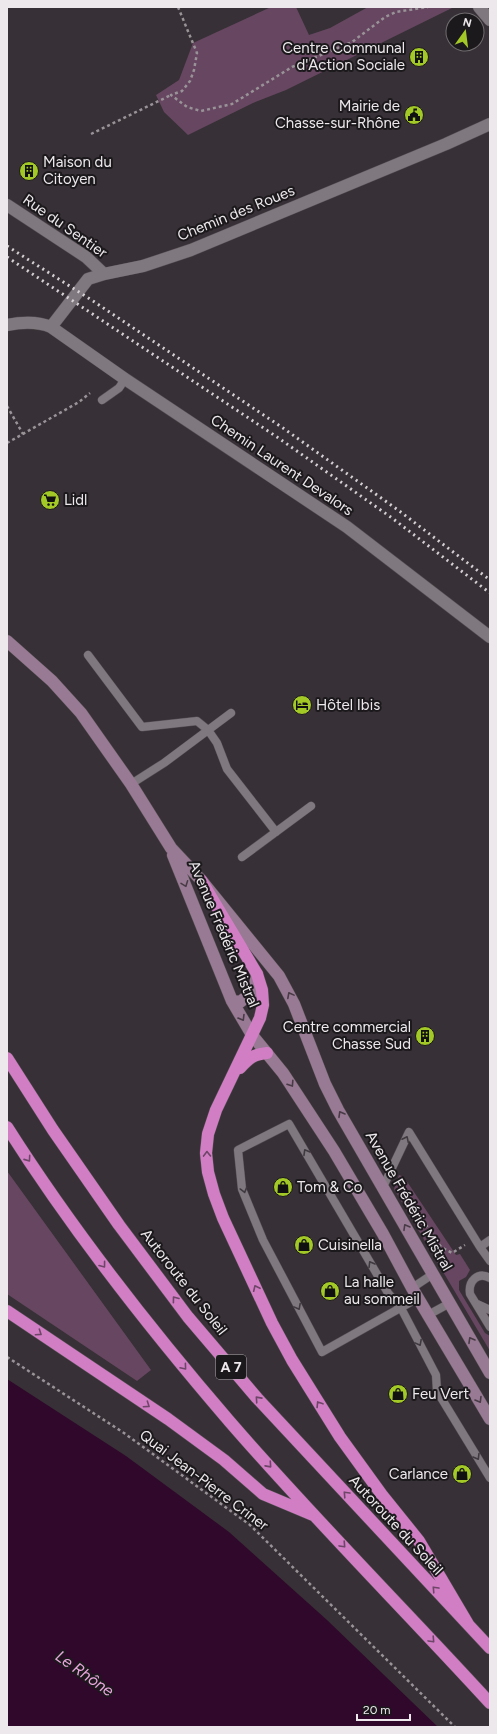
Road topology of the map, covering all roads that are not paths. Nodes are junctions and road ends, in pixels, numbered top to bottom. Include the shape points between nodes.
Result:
1 (479, 7) edge
2 (490, 20) edge
3 (490, 124) edge
4 (7, 205) edge
5 (104, 274) junction
6 (7, 325) edge
7 (51, 327) junction
8 (125, 379) junction
9 (102, 400) dead end
10 (490, 638) edge
11 (7, 641) edge
12 (88, 655) dead end
13 (231, 713) dead end
14 (208, 730) junction
15 (131, 784) junction
16 (311, 806) dead end
17 (276, 832) junction
18 (171, 848) junction
19 (242, 857) dead end
20 (201, 880) junction
21 (257, 974) junction
22 (232, 1001) junction
23 (252, 1035) junction
24 (268, 1053) junction
25 (7, 1058) edge
26 (233, 1076) junction
27 (7, 1127) edge
28 (383, 1187) junction
29 (490, 1240) edge
30 (480, 1247) junction
31 (490, 1261) edge
32 (433, 1274) junction
33 (490, 1278) edge
34 (415, 1293) junction
35 (450, 1303) junction
36 (477, 1304) junction
37 (401, 1308) junction
38 (490, 1310) edge
39 (7, 1311) edge
40 (428, 1315) junction
41 (490, 1327) edge
42 (490, 1374) edge
43 (490, 1419) edge
44 (490, 1478) edge
45 (316, 1517) junction
46 (468, 1624) junction
47 (490, 1648) edge
48 (490, 1703) edge

1 - 2 street
3 - 5 street, Chemin des Roues via 191,250 142,266
4 - 5 street, Rue du Sentier via 86,257
5 - 7 street, Chemin des Roues via 88,279
6 - 7 street via 32,322
7 - 8 street, Chemin Laurent Devalors
8 - 9 lane via 119,388
8 - 10 street, Chemin Laurent Devalors via 347,527
11 - 15 main road, Avenue Frédéric Mistral via 52,681 81,712
12 - 14 lane via 142,727 197,721
13 - 14 lane
14 - 15 lane
14 - 17 lane via 217,743 227,769
15 - 18 main road, Avenue Frédéric Mistral
16 - 17 lane
17 - 19 lane
18 - 20 main road, Avenue Frédéric Mistral
18 -> 22 main road, Avenue Frédéric Mistral
20 - 21 highway
28 -> 20 main road, Avenue Frédéric Mistral via 325,1084 294,1004 279,976
21 - 22 main road via 254,991 240,1002
21 - 23 highway via 264,1005
22 -> 23 main road, Avenue Frédéric Mistral
23 - 24 main road, Avenue Frédéric Mistral
23 - 26 highway
24 - 26 highway via 257,1054 247,1060
24 -> 34 main road, Avenue Frédéric Mistral via 334,1150
46 -> 25 highway, Autoroute du Soleil / A 7 via 257,1398 188,1317 119,1225
46 -> 26 highway via 418,1540 344,1443 310,1390 272,1323 223,1218 208,1172 206,1152 208,1134 216,1110
27 -> 45 highway, A 7 via 88,1245 160,1339
28 -> 30 lane via 409,1132
32 -> 28 main road, Avenue Frédéric Mistral
29 - 30 lane
30 - 31 lane
32 - 34 lane
32 - 35 main road, Avenue Frédéric Mistral
33 - 36 lane via 478,1276 470,1283 470,1294
34 - 37 lane
34 - 40 main road, Avenue Frédéric Mistral
35 - 40 lane
42 -> 35 main road, Avenue Frédéric Mistral
36 - 38 lane
36 - 41 lane
37 -> 37 lane via 388,1293 289,1124 238,1150 242,1189 263,1240 322,1352
37 -> 44 lane via 436,1374 437,1391
39 -> 45 highway via 224,1460 263,1494
40 -> 43 main road, Avenue Frédéric Mistral
45 -> 48 highway, A 7
46 - 47 highway, Autoroute du Soleil / A 7

